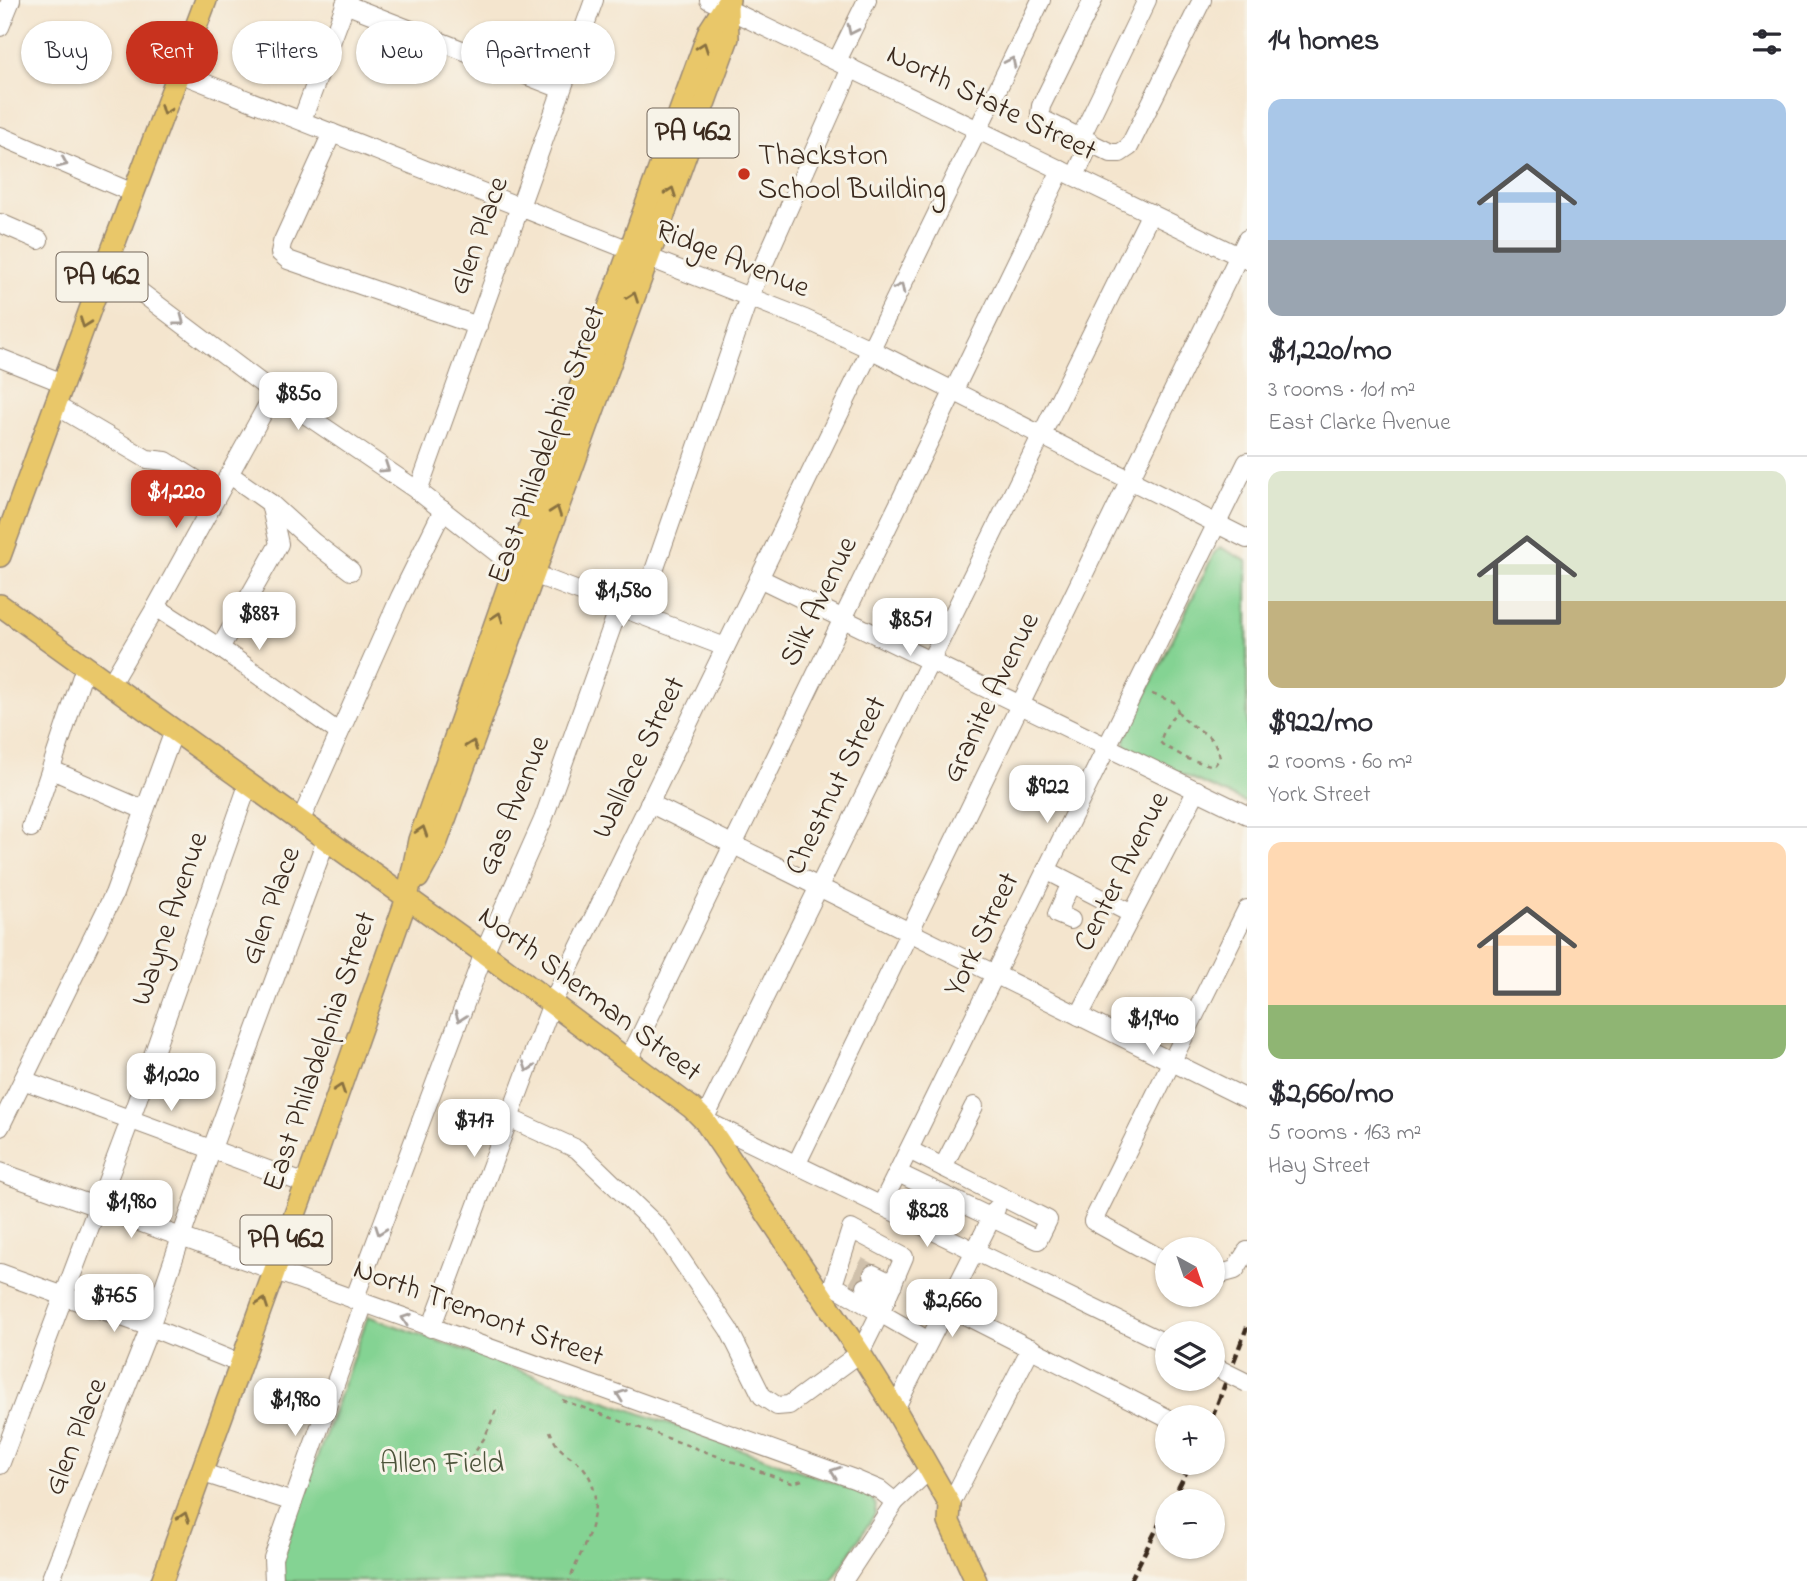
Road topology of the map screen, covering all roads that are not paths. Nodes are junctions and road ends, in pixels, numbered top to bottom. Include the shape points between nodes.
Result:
1 (11, 0) edge
2 (206, 0) edge
3 (594, 0) edge
4 (867, 0) edge
5 (1041, 0) edge
6 (1093, 0) edge
7 (1147, 0) edge
8 (1202, 0) edge
9 (346, 2) edge
10 (722, 2) edge
11 (198, 21) edge
12 (0, 27) edge
13 (844, 64) junction
14 (175, 84) edge
15 (208, 84) edge
16 (561, 89) junction
17 (302, 120) junction
18 (978, 129) junction
19 (332, 133) junction
20 (0, 136) edge
21 (1086, 139) junction
22 (1068, 173) junction
23 (133, 192) junction
24 (521, 208) junction
25 (1151, 213) junction
26 (0, 223) edge
27 (40, 240) dead end
28 (1244, 252) edge
29 (639, 253) junction
30 (106, 265) junction
31 (749, 297) junction
32 (478, 326) junction
33 (870, 349) junction
34 (0, 358) edge
35 (63, 383) junction
36 (954, 391) junction
37 (274, 393) junction
38 (55, 405) junction
39 (1042, 436) junction
40 (1247, 462) edge
41 (229, 474) junction
42 (1130, 480) junction
43 (418, 491) junction
44 (218, 493) junction
45 (270, 503) junction
46 (443, 510) junction
47 (1217, 524) junction
48 (1247, 539) edge
49 (0, 556) edge
50 (351, 571) dead end
51 (524, 571) junction
52 (759, 578) junction
53 (0, 605) edge
54 (156, 607) junction
55 (619, 607) junction
56 (639, 614) junction
57 (843, 619) junction
58 (725, 647) junction
59 (220, 648) junction
60 (930, 661) junction
61 (85, 667) junction
62 (110, 685) junction
63 (1020, 705) junction
64 (174, 732) junction
65 (338, 732) junction
66 (1107, 747) junction
67 (52, 770) junction
68 (248, 785) junction
69 (1197, 790) junction
70 (649, 803) junction
71 (144, 810) junction
72 (1247, 815) edge
73 (300, 822) junction
74 (31, 828) dead end
75 (326, 840) junction
76 (733, 845) junction
77 (1046, 870) junction
78 (1071, 883) junction
79 (819, 887) junction
80 (407, 898) junction
81 (1247, 909) edge
82 (1132, 914) junction
83 (1071, 920) dead end
84 (909, 932) junction
85 (484, 953) junction
86 (995, 974) junction
87 (552, 1003) junction
88 (1079, 1016) junction
89 (629, 1059) junction
90 (1172, 1062) junction
91 (23, 1080) junction
92 (1247, 1099) edge
93 (974, 1106) dead end
94 (131, 1118) junction
95 (509, 1118) junction
96 (704, 1120) junction
97 (0, 1127) edge
98 (909, 1150) junction
99 (211, 1151) junction
100 (796, 1165) junction
101 (943, 1167) junction
102 (0, 1172) edge
103 (898, 1173) junction
104 (306, 1184) junction
105 (1002, 1197) junction
106 (881, 1206) junction
107 (97, 1207) junction
108 (992, 1217) junction
109 (182, 1237) junction
110 (975, 1251) junction
111 (1247, 1251) edge
112 (1155, 1256) edge
113 (275, 1272) junction
114 (0, 1273) edge
115 (1225, 1273) edge
116 (848, 1278) junction
117 (63, 1294) junction
118 (887, 1298) junction
119 (359, 1302) junction
120 (947, 1306) junction
121 (150, 1327) junction
122 (431, 1328) junction
123 (1155, 1338) edge
124 (929, 1341) junction
125 (1031, 1349) junction
126 (860, 1353) junction
127 (241, 1364) junction
128 (1225, 1372) edge
129 (1247, 1383) edge
130 (895, 1409) junction
131 (1155, 1412) edge
132 (1, 1461) edge
133 (930, 1469) junction
134 (200, 1472) junction
135 (293, 1502) junction
136 (895, 1502) junction
137 (950, 1505) junction
138 (975, 1580) edge
139 (50, 1581) edge
140 (162, 1581) edge
141 (274, 1581) edge
142 (843, 1581) edge

1 - 12 street
2 - 11 main road, PA 462
3 - 16 street, Glen Place
4 -> 13 street
18 -> 5 street, Wallace Street
6 - 21 street via 1040,114
7 - 21 street, Silk Avenue
8 - 21 street via 1129,147 1111,153
9 - 16 street
9 - 17 street
10 - 13 street, North State Street
29 -> 10 main road, East Philadelphia Street / PA 462
13 - 18 street, North State Street
13 - 31 street
14 -> 23 main road, PA 462
15 - 17 street, Ridge Avenue
16 - 24 street, Glen Place
17 - 19 street, Ridge Avenue
18 - 22 street, North State Street
33 -> 18 street, Wallace Street
19 - 24 street, Ridge Avenue
19 - 32 street via 280,253 288,260
20 -> 23 street
21 - 22 street, Silk Avenue
22 - 25 street, North State Street
22 - 36 street, Silk Avenue
23 - 30 main road, PA 462
24 - 29 street, Ridge Avenue
24 - 32 street, Glen Place
25 - 28 street, North State Street
25 - 39 street, Chestnut Street
26 - 27 street
28 - 42 street, Granite Avenue
29 - 31 street, Ridge Avenue
51 -> 29 main road, East Philadelphia Street / PA 462
30 -> 35 main road, PA 462
30 -> 37 street
31 - 33 street, Ridge Avenue
31 - 56 street
32 - 43 street, Glen Place
33 - 36 street, Ridge Avenue
33 - 52 street, Wallace Street
34 - 35 street
35 - 38 main road, PA 462
36 - 39 street, Ridge Avenue
36 - 57 street, Silk Avenue
37 - 41 street
37 -> 43 street
38 - 44 street
38 - 49 main road, PA 462
39 - 42 street, Ridge Avenue
39 - 60 street, Chestnut Street
40 - 47 street, York Street
41 - 44 street
41 - 45 street
42 - 47 street, Ridge Avenue
42 - 63 street, Granite Avenue
43 - 46 street
44 - 54 street
45 - 50 street
45 - 59 street via 279,544
46 - 51 street
46 - 65 street, Glen Place
47 - 48 street, Ridge Avenue
47 - 66 street, York Street
51 - 55 street
80 -> 51 main road, East Philadelphia Street / PA 462 via 435,847
52 - 57 street
52 - 58 street, Wallace Street
53 - 61 main road, North Sherman Street
54 - 59 street
54 - 62 street
55 - 56 street
55 - 85 street, Gas Avenue via 543,820
56 - 58 street
57 - 60 street
57 - 76 street, Silk Avenue
58 - 70 street, Wallace Street
59 - 65 street
60 - 63 street
60 - 79 street, Chestnut Street
61 - 62 main road, North Sherman Street
61 - 67 street
62 - 64 main road, North Sherman Street
63 - 66 street
63 - 84 street, Granite Avenue
64 - 68 main road, North Sherman Street
64 - 71 street
65 - 73 street, Glen Place
66 - 69 street
66 - 77 street, York Street
67 - 71 street
67 - 74 street
68 - 73 main road, North Sherman Street
68 - 94 street, Wayne Avenue
69 - 72 street
69 - 82 street, Center Avenue
70 - 76 street
70 - 87 street, Wallace Street
71 - 91 street via 114,894
73 - 75 main road, North Sherman Street
75 - 80 main road, North Sherman Street
75 - 99 street, Glen Place
76 - 79 street
76 - 89 street, Silk Avenue
77 - 78 street
77 - 86 street, York Street
78 - 82 street
78 - 83 street via 1057,914
79 - 84 street
79 - 96 street, Chestnut Street
80 - 85 main road, North Sherman Street
104 -> 80 main road, East Philadelphia Street / PA 462
81 - 90 street
82 - 88 street, Center Avenue
84 - 86 street
84 - 100 street, Granite Avenue
85 - 87 main road, North Sherman Street
85 -> 119 street, Gas Avenue
86 - 88 street
86 - 98 street, York Street
87 - 89 main road, North Sherman Street
87 -> 95 street, Wallace Street
88 - 90 street
89 - 96 main road, North Sherman Street
90 - 92 street
90 - 112 street via 1093,1222
91 - 94 street
91 - 97 street
93 - 101 street
94 - 99 street
94 - 107 street, Wayne Avenue
95 - 122 street, Wallace Street
95 - 126 street via 578,1149 661,1230 729,1330 762,1396 778,1406 789,1405
96 - 100 street
96 - 116 main road, North Sherman Street
98 - 101 street
98 - 103 street, York Street
99 - 104 street
99 - 109 street, Glen Place
100 - 106 street
101 - 105 street
102 - 107 street, North Tremont Street
103 - 106 street, York Street
103 - 108 street
104 - 113 main road, East Philadelphia Street / PA 462
105 - 108 street
105 - 108 street via 1048,1220 1038,1240
106 - 110 street
107 - 109 street, North Tremont Street
107 - 117 street, Wayne Avenue
108 - 110 street
109 - 113 street, North Tremont Street
109 - 121 street, Glen Place
110 - 120 street
110 - 123 street
111 - 115 street via 1236,1270
113 - 119 street, North Tremont Street
127 -> 113 main road, East Philadelphia Street / PA 462
114 - 117 street
116 - 118 street
116 - 118 street
116 - 118 street via 851,1229 904,1256
116 - 126 main road, North Sherman Street
117 - 121 street
117 - 132 street, Wayne Avenue
118 - 124 street
118 - 126 street
122 -> 119 street, North Tremont Street
119 - 135 street, Gas Avenue
120 - 124 street
120 - 125 street
121 - 127 street
121 - 139 street, Glen Place
136 -> 122 street, North Tremont Street via 854,1479
124 - 130 street
125 - 131 street
125 - 137 street
126 - 130 main road, North Sherman Street
127 - 134 main road, East Philadelphia Street / PA 462
128 - 129 street, bridge
130 - 133 main road, North Sherman Street
133 - 136 street
133 - 137 main road, North Sherman Street
134 - 135 street
140 -> 134 main road, East Philadelphia Street / PA 462
135 - 141 street, Gas Avenue via 274,1558
136 - 142 street
137 - 138 main road, North Sherman Street via 949,1522

